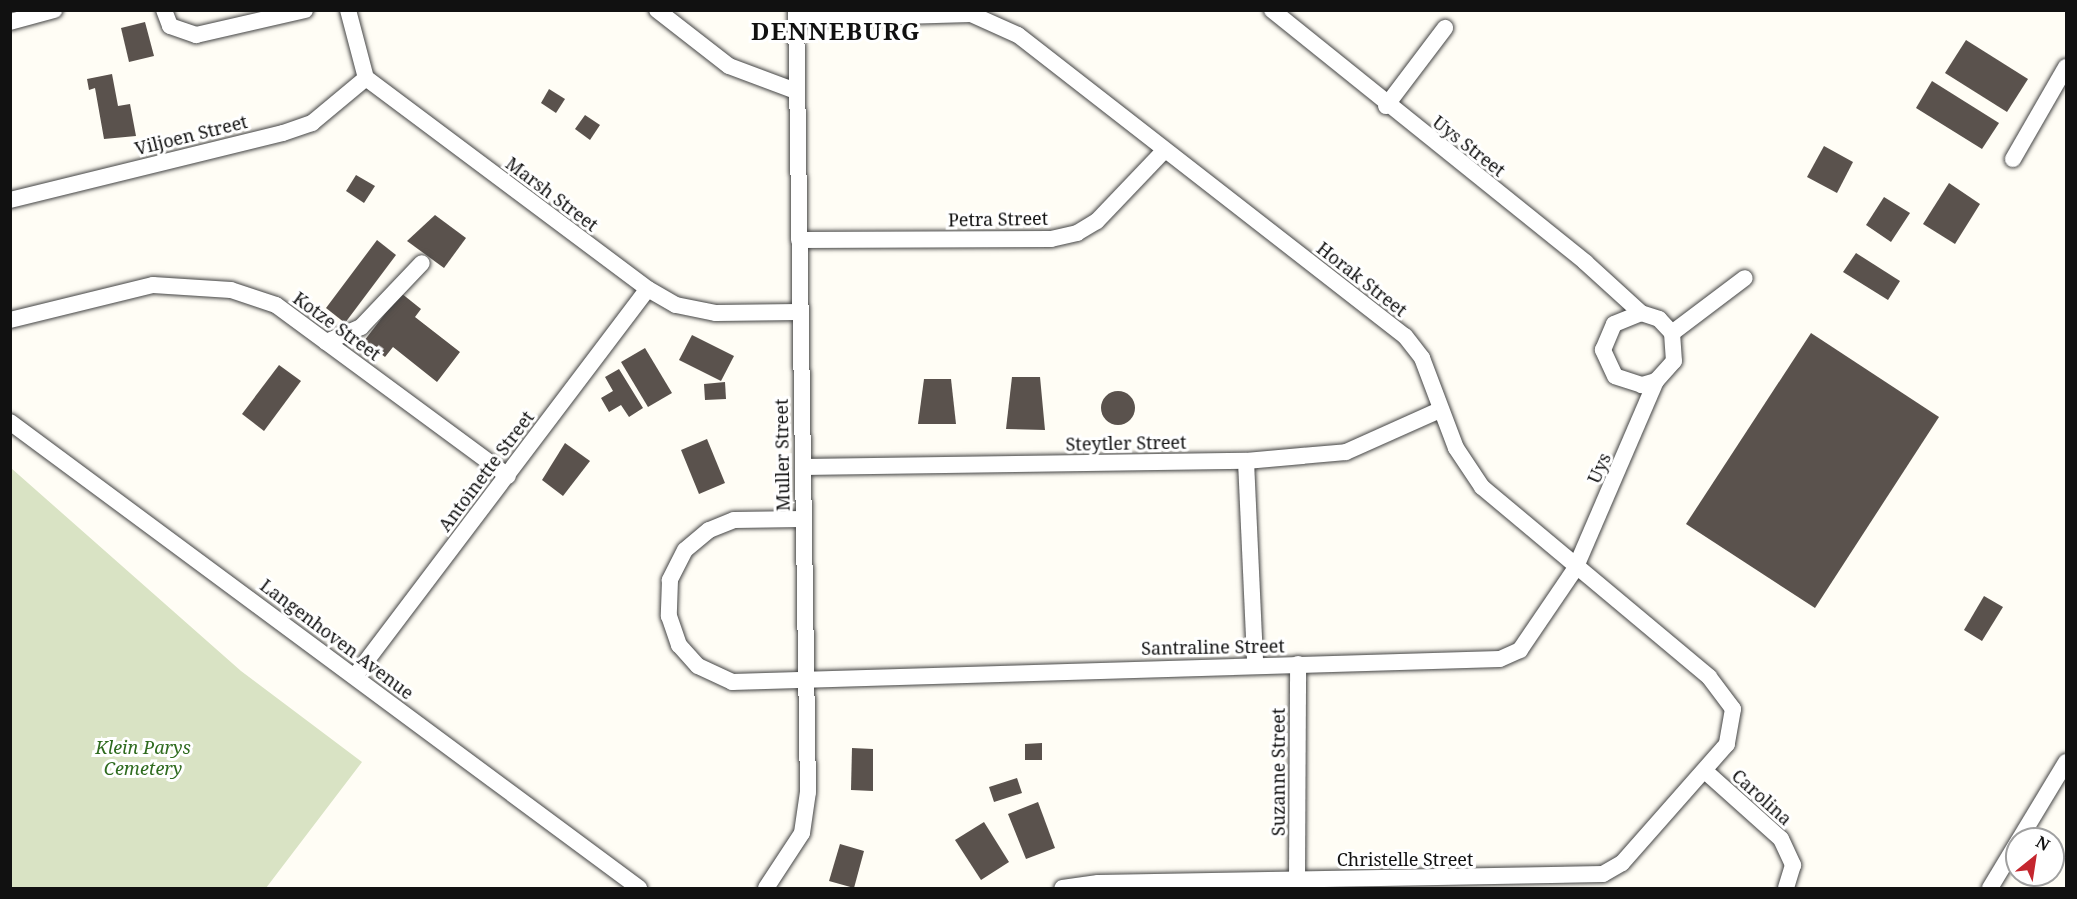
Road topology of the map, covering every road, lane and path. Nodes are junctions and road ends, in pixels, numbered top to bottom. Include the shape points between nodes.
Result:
1 (54, 10) edge
2 (164, 10) edge
3 (305, 10) edge
4 (348, 10) edge
5 (657, 10) edge
6 (1272, 10) edge
7 (796, 14) edge
8 (10, 22) edge
9 (1445, 28) dead end
10 (2067, 67) edge
11 (366, 78) junction
12 (796, 91) junction
13 (1386, 105) junction
14 (1164, 151) junction
15 (2013, 159) dead end
16 (10, 200) edge
17 (799, 240) junction
18 (422, 263) dead end
19 (1745, 278) dead end
20 (648, 289) junction
21 (798, 312) junction
22 (1641, 313) junction
23 (10, 320) edge
24 (1672, 333) junction
25 (326, 342) junction
26 (1656, 381) junction
27 (1440, 410) junction
28 (10, 422) edge
29 (1246, 461) junction
30 (803, 467) junction
31 (508, 476) junction
32 (802, 519) junction
33 (1575, 569) junction
34 (1255, 663) junction
35 (1298, 664) junction
36 (355, 676) junction
37 (806, 680) junction
38 (2067, 762) edge
39 (1704, 771) junction
40 (1297, 879) junction
41 (1098, 886) edge
42 (639, 888) edge
43 (766, 888) edge
44 (1062, 888) edge
45 (1786, 888) edge
46 (1990, 888) edge

1 - 8 street
2 - 3 street via 170,26 196,35
4 - 11 street
5 - 12 street via 729,66
6 - 13 street, Uys Street
7 - 12 street, Muller Street
7 - 14 street, Horak Street via 944,12 993,21
9 - 13 street
10 - 15 street
11 - 16 street, Viljoen Street via 312,123
11 - 20 street, Marsh Street
12 - 17 street, Muller Street
13 - 22 street, Uys Street via 1585,262
14 - 17 street, Petra Street via 1097,221 1077,233 1051,239
14 - 27 street, Horak Street via 1405,336 1422,358
17 - 21 street, Muller Street
18 - 25 street via 361,327
19 - 24 street
20 - 21 street, Marsh Street via 676,305 716,313
20 - 31 street, Antoinette Street
21 - 30 street, Muller Street
22 - 24 street via 1659,319
22 - 26 street via 1614,324 1606,336 1605,357 1615,376 1628,384
23 - 25 street, Kotze Street via 153,285 196,284 276,305
24 - 26 street via 1674,361
25 - 31 street, Kotze Street
26 - 33 street, Uys
27 - 29 street, Steytler Street via 1346,452
27 - 33 street, Horak Street via 1456,448 1482,488
28 - 36 street, Langenhoven Avenue
29 - 30 street, Steytler Street
29 - 34 street
30 - 32 street, Muller Street
31 - 36 street, Antoinette Street
32 - 37 street, Muller Street
32 - 37 street via 734,520 709,530 685,550 670,580 669,616 679,645 698,666 723,678
33 - 35 street, Santraline Street via 1512,656
33 - 39 street, Horak Street via 1728,697 1734,727 1727,744
34 - 35 street, Santraline Street
34 - 37 street, Santraline Street
35 - 40 street, Suzanne Street
36 - 42 street, Langenhoven Avenue
37 - 43 street, Muller Street via 807,814 792,851
38 - 46 street
39 - 40 street, Christelle Street via 1622,862 1603,874
39 - 45 street, Carolina via 1781,839 1793,865
40 - 41 street, Christelle Street
41 - 44 street, Christelle Street

